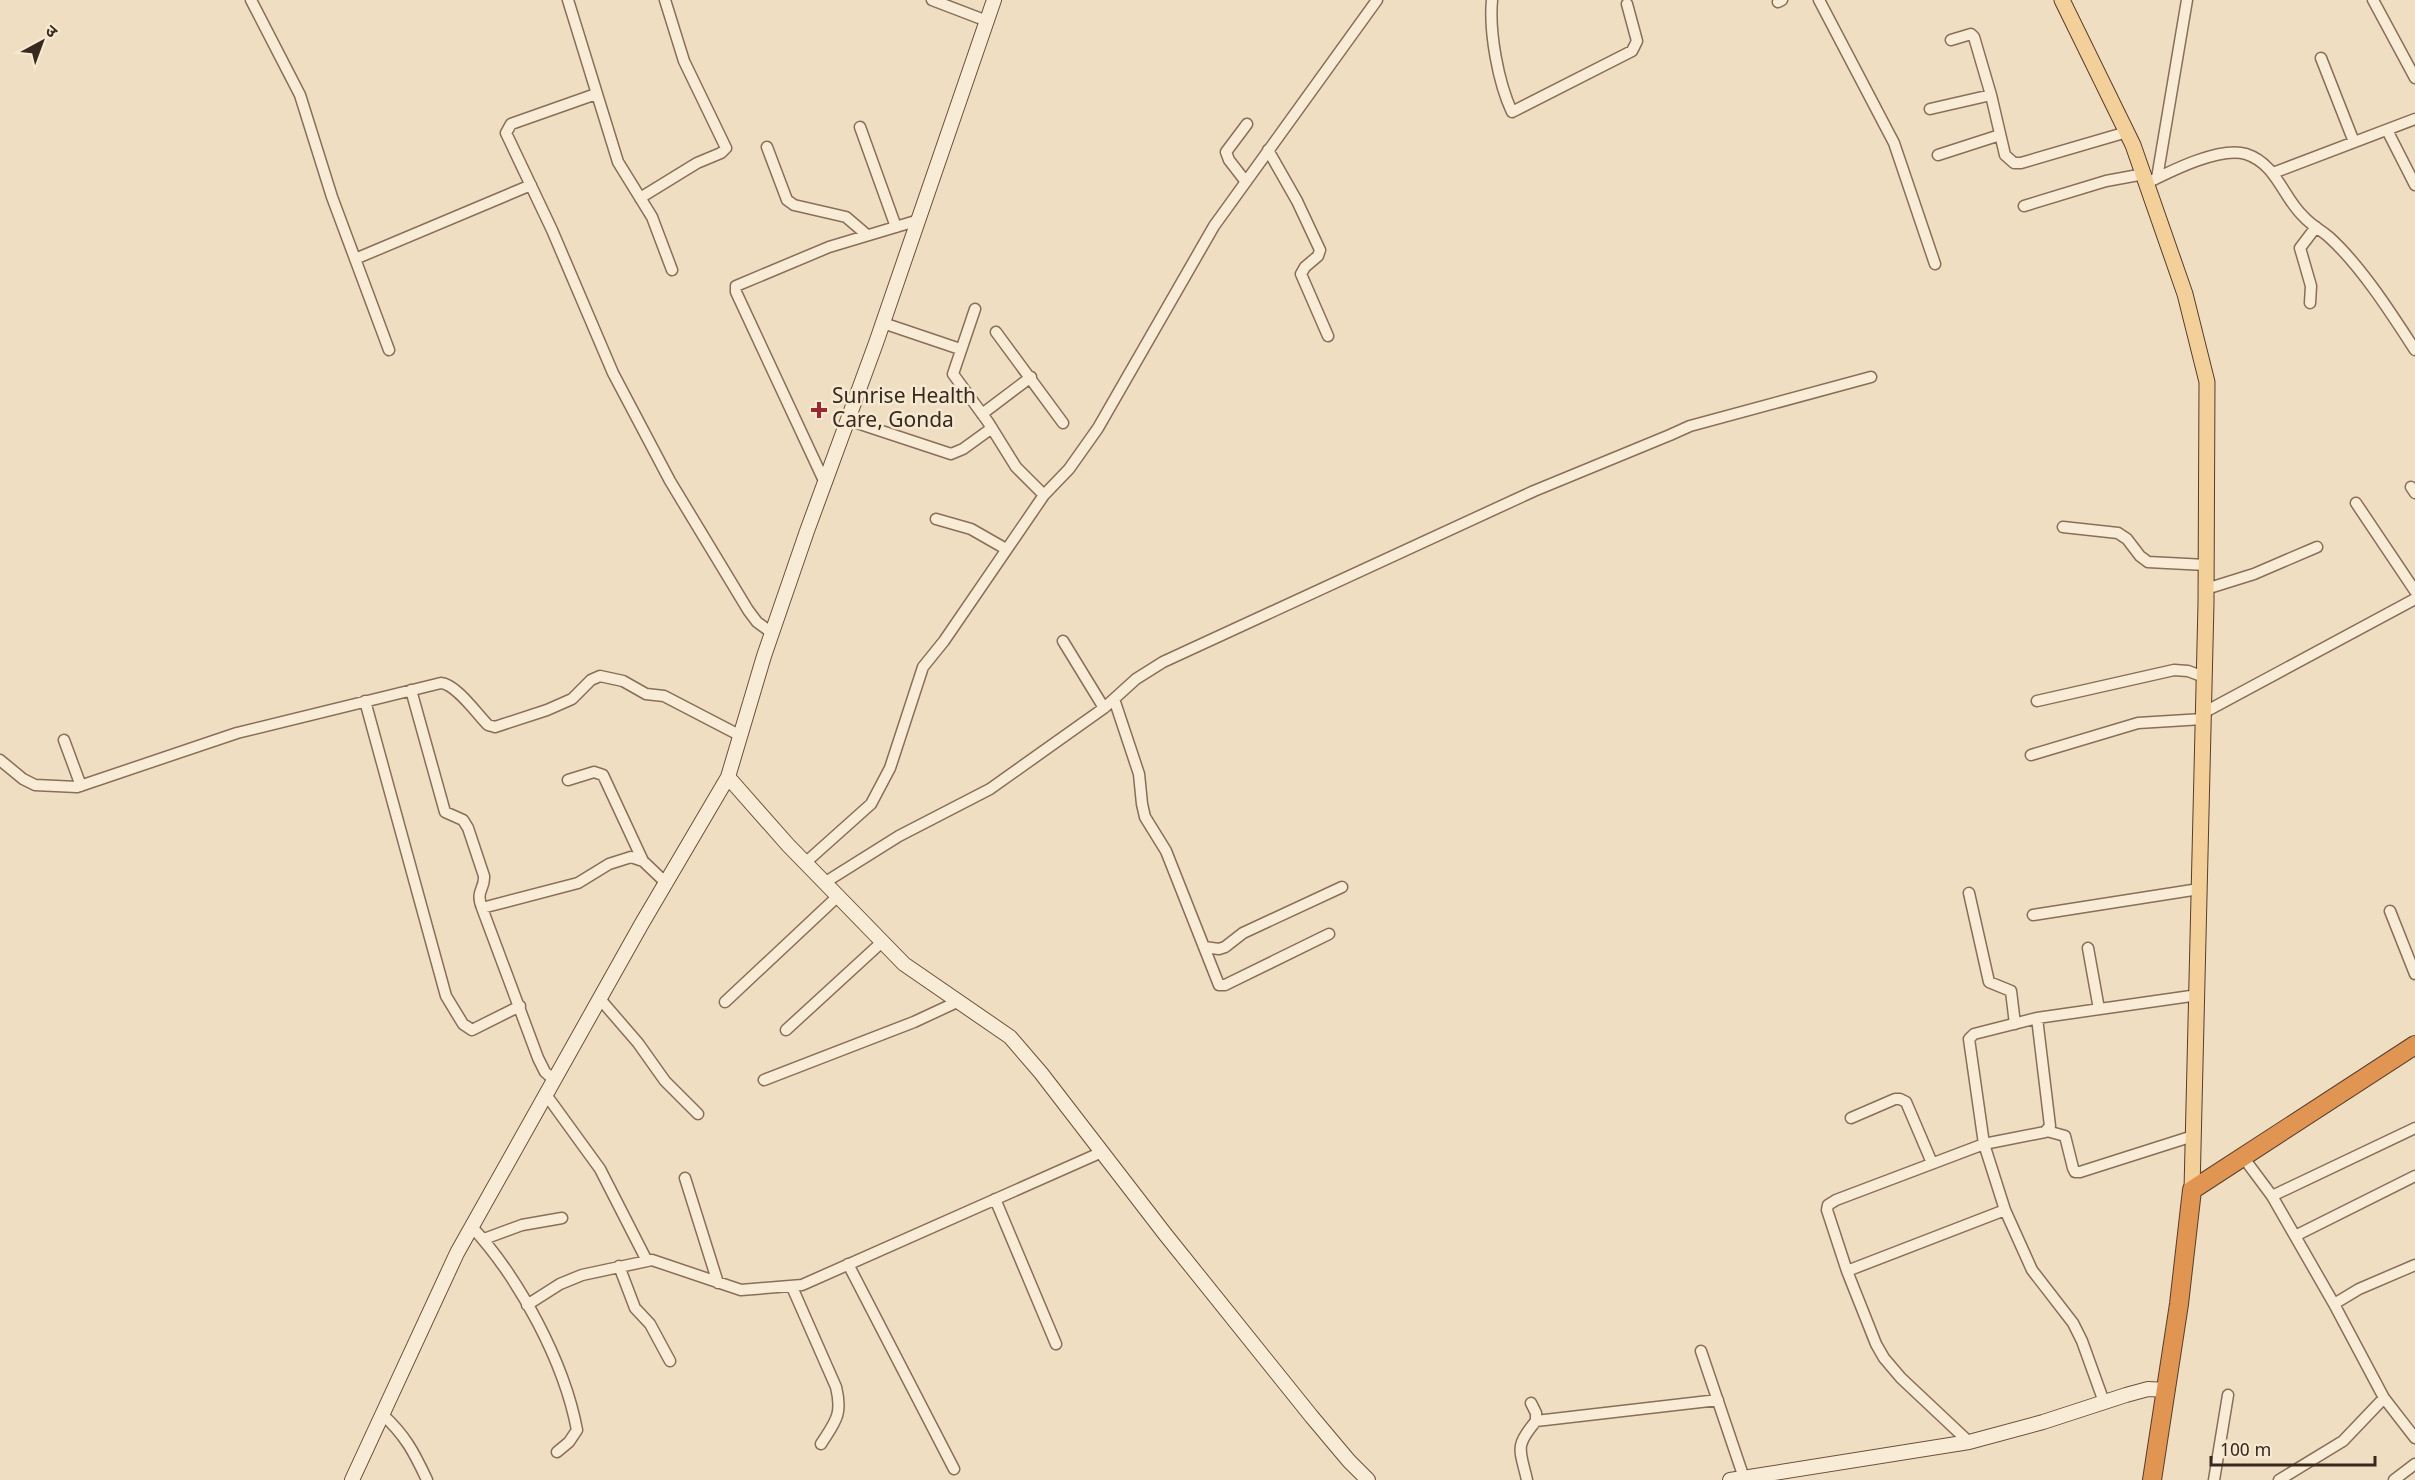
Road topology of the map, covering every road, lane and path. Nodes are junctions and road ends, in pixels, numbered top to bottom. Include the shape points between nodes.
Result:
1 (250, 0) edge
2 (568, 0) edge
3 (665, 0) edge
4 (932, 0) edge
5 (994, 0) edge
6 (1377, 0) edge
7 (1492, 0) edge
8 (1819, 0) edge
9 (2062, 0) edge
10 (2187, 0) edge
11 (2373, 0) edge
12 (1626, 4) dead end
13 (987, 21) junction
14 (1950, 40) dead end
15 (2321, 58) dead end
16 (2415, 78) edge
17 (596, 94) junction
18 (1991, 95) junction
19 (1930, 110) dead end
20 (2415, 119) edge
21 (1247, 124) dead end
22 (860, 127) dead end
23 (2387, 130) junction
24 (2127, 132) junction
25 (2000, 135) junction
26 (2354, 142) junction
27 (767, 147) dead end
28 (1268, 150) junction
29 (1938, 155) dead end
30 (2274, 173) junction
31 (2149, 178) junction
32 (1246, 182) junction
33 (531, 185) junction
34 (2415, 185) edge
35 (640, 198) junction
36 (2024, 206) dead end
37 (918, 220) junction
38 (896, 227) junction
39 (2316, 227) junction
40 (867, 236) junction
41 (355, 259) junction
42 (1935, 264) dead end
43 (672, 270) dead end
44 (2310, 303) dead end
45 (975, 309) dead end
46 (883, 323) junction
47 (996, 332) dead end
48 (1328, 336) dead end
49 (960, 349) junction
50 (389, 350) dead end
51 (2415, 350) edge
52 (1031, 376) junction
53 (1871, 377) dead end
54 (982, 414) junction
55 (848, 420) junction
56 (1063, 423) dead end
57 (992, 428) junction
58 (825, 483) junction
59 (1044, 495) junction
60 (2356, 503) dead end
61 (936, 519) dead end
62 (2063, 527) dead end
63 (2317, 547) dead end
64 (1006, 549) junction
65 (2206, 565) junction
66 (2206, 589) junction
67 (2415, 591) edge
68 (2415, 599) edge
69 (772, 633) junction
70 (1063, 642) dead end
71 (2204, 677) junction
72 (411, 690) junction
73 (1114, 699) junction
74 (365, 701) junction
75 (2037, 701) dead end
76 (1104, 708) junction
77 (2203, 716) junction
78 (741, 736) junction
79 (64, 740) dead end
80 (2031, 755) dead end
81 (0, 760) edge
82 (728, 777) junction
83 (568, 780) dead end
84 (81, 786) junction
85 (643, 861) junction
86 (805, 863) junction
87 (665, 882) junction
88 (824, 883) junction
89 (1342, 887) dead end
90 (2199, 889) junction
91 (1969, 892) dead end
92 (837, 897) junction
93 (482, 908) junction
94 (2390, 911) dead end
95 (2033, 915) dead end
96 (1329, 934) dead end
97 (882, 942) junction
98 (1204, 947) junction
99 (2088, 948) dead end
100 (2415, 974) edge
101 (2198, 995) junction
102 (600, 999) junction
103 (725, 1002) dead end
104 (957, 1002) junction
105 (520, 1006) junction
106 (2099, 1009) junction
107 (2037, 1018) junction
108 (2015, 1024) junction
109 (786, 1030) dead end
110 (2415, 1045) edge
111 (764, 1080) dead end
112 (555, 1081) junction
113 (547, 1096) junction
114 (698, 1114) dead end
115 (1851, 1118) dead end
116 (2415, 1128) edge
117 (2047, 1131) junction
118 (2193, 1136) junction
119 (1984, 1144) junction
120 (1102, 1152) junction
121 (2243, 1157) junction
122 (1932, 1163) junction
123 (2415, 1176) edge
124 (685, 1178) dead end
125 (2192, 1190) junction
126 (2272, 1196) junction
127 (995, 1199) junction
128 (2005, 1210) junction
129 (562, 1218) dead end
130 (472, 1227) junction
131 (2295, 1236) junction
132 (484, 1239) junction
133 (647, 1261) junction
134 (848, 1264) junction
135 (2415, 1265) edge
136 (619, 1266) junction
137 (1847, 1271) junction
138 (718, 1283) junction
139 (792, 1287) junction
140 (527, 1305) junction
141 (2334, 1305) junction
142 (1056, 1344) dead end
143 (1701, 1351) dead end
144 (670, 1360) dead end
145 (2166, 1390) junction
146 (2228, 1395) dead end
147 (2384, 1398) junction
148 (1718, 1400) junction
149 (2104, 1402) junction
150 (1531, 1404) dead end
151 (382, 1414) junction
152 (1536, 1421) junction
153 (2415, 1438) edge
154 (1970, 1442) junction
155 (820, 1444) dead end
156 (557, 1452) dead end
157 (2415, 1464) edge
158 (954, 1469) dead end
159 (1737, 1479) edge
160 (352, 1480) edge
161 (427, 1480) edge
162 (1368, 1480) edge
163 (1527, 1480) edge
164 (2152, 1480) edge
165 (2214, 1480) edge
166 (2279, 1480) edge
167 (2394, 1480) edge

1 - 41 street via 300,95
2 - 17 street
3 - 35 street via 684,61 726,148
4 - 13 street
5 - 13 main road
6 - 28 street
7 - 12 street via 1492,41 1512,112 1636,47
8 - 42 street via 1891,136
9 - 24 main road
10 - 31 street
11 - 16 street
13 - 37 main road
14 - 18 street via 1973,35
15 - 26 street
17 - 33 street via 508,128 506,133
17 - 35 street via 618,162
18 - 19 street
18 - 25 street
20 - 23 street
21 - 32 street via 1226,152
22 - 38 street
23 - 26 street
23 - 34 street
24 - 25 street via 2021,163 2014,163 2005,155
24 - 31 main road
25 - 29 street
26 - 30 street
27 - 40 street via 787,200 846,217
28 - 32 street
28 - 48 street via 1320,250 1301,274
30 - 31 street via 2244,153 2224,153
30 - 39 street via 2303,217
31 - 36 street via 2106,181
31 - 65 main road via 2207,382
32 - 59 street via 1214,226 1098,428 1069,469
33 - 41 street
33 - 69 street via 613,373 670,481 748,610
35 - 43 street via 652,217
37 - 38 street
37 - 46 main road
38 - 40 street
39 - 44 street via 2300,248 2311,286
39 - 51 street via 2351,262
40 - 58 street via 739,283 736,289
41 - 50 street
45 - 49 street
46 - 49 street
46 - 55 main road
47 - 52 street
49 - 54 street via 953,374
52 - 54 street
52 - 56 street
53 - 73 street via 1690,426 1534,491 1163,662
54 - 57 street
55 - 57 street via 951,454
55 - 58 main road
57 - 59 street via 1016,467
58 - 69 main road
59 - 64 street
60 - 67 street
61 - 64 street via 971,529
62 - 65 street via 2118,533 2148,562
63 - 66 street
64 - 86 street via 923,667 878,794
65 - 66 main road
66 - 71 main road
68 - 77 street
69 - 78 main road
70 - 76 street
71 - 75 street via 2174,670
71 - 77 main road
72 - 74 street
72 - 78 street via 447,684 488,725 495,727 572,699 600,676 623,681 646,694 664,696
72 - 93 street via 445,812 462,820 468,828 484,876 478,897
73 - 76 street
73 - 98 street via 1138,774 1143,810 1166,851
74 - 84 street via 237,733
74 - 105 street via 446,996 463,1024 472,1030
76 - 88 street via 990,789 899,836
77 - 80 street via 2138,723
77 - 90 main road
78 - 82 main road
79 - 84 street
81 - 84 street via 35,785
82 - 86 main road
82 - 87 main road
83 - 85 street via 594,772 603,775
85 - 87 street
85 - 93 street via 623,858 578,883
86 - 88 main road
87 - 102 main road
88 - 92 main road
89 - 98 street via 1243,933 1225,947
90 - 95 street
90 - 101 main road
91 - 108 street via 1989,982 2011,991
92 - 97 main road
92 - 103 street
93 - 105 street
94 - 100 street
96 - 98 street via 1222,986 1217,983
97 - 104 main road via 904,964
97 - 109 street
99 - 106 street
101 - 106 street
101 - 118 main road
102 - 112 main road
102 - 114 street via 665,1081
104 - 111 street
104 - 120 main road via 1010,1037
105 - 112 street via 543,1068
106 - 107 street
107 - 108 street
107 - 117 street
108 - 119 street via 1979,1031 1969,1039
110 - 121 highway
112 - 113 main road
113 - 130 main road
113 - 133 street via 600,1169
115 - 122 street via 1903,1099
116 - 126 street
117 - 118 street via 2065,1136 2075,1172
117 - 119 street
118 - 125 main road
119 - 122 street
119 - 128 street
120 - 127 street
120 - 162 main road via 1312,1417
121 - 125 highway
121 - 126 street
122 - 137 street via 1828,1206
123 - 131 street
124 - 138 street
125 - 145 highway
126 - 131 street
127 - 134 street
127 - 142 street
128 - 137 street
128 - 149 street via 2032,1270 2073,1323
129 - 132 street via 522,1225
130 - 132 street
130 - 151 main road
131 - 141 street
132 - 140 street
133 - 136 street
133 - 138 street via 662,1262
134 - 139 street
134 - 158 street
135 - 141 street via 2359,1289
136 - 140 street via 560,1284
136 - 144 street via 635,1308 650,1324
137 - 154 street via 1884,1358 1900,1378
138 - 139 street via 741,1290
139 - 155 street via 840,1402 837,1418
140 - 156 street via 575,1416 577,1430
141 - 147 street
143 - 148 street
145 - 149 main road via 2148,1389
145 - 164 highway
146 - 165 street
147 - 153 street
147 - 166 street via 2343,1441
148 - 152 street
148 - 159 street
149 - 154 main road
150 - 152 street
151 - 160 main road
151 - 161 street via 414,1450
152 - 163 street via 1520,1445
154 - 159 main road
157 - 167 street

